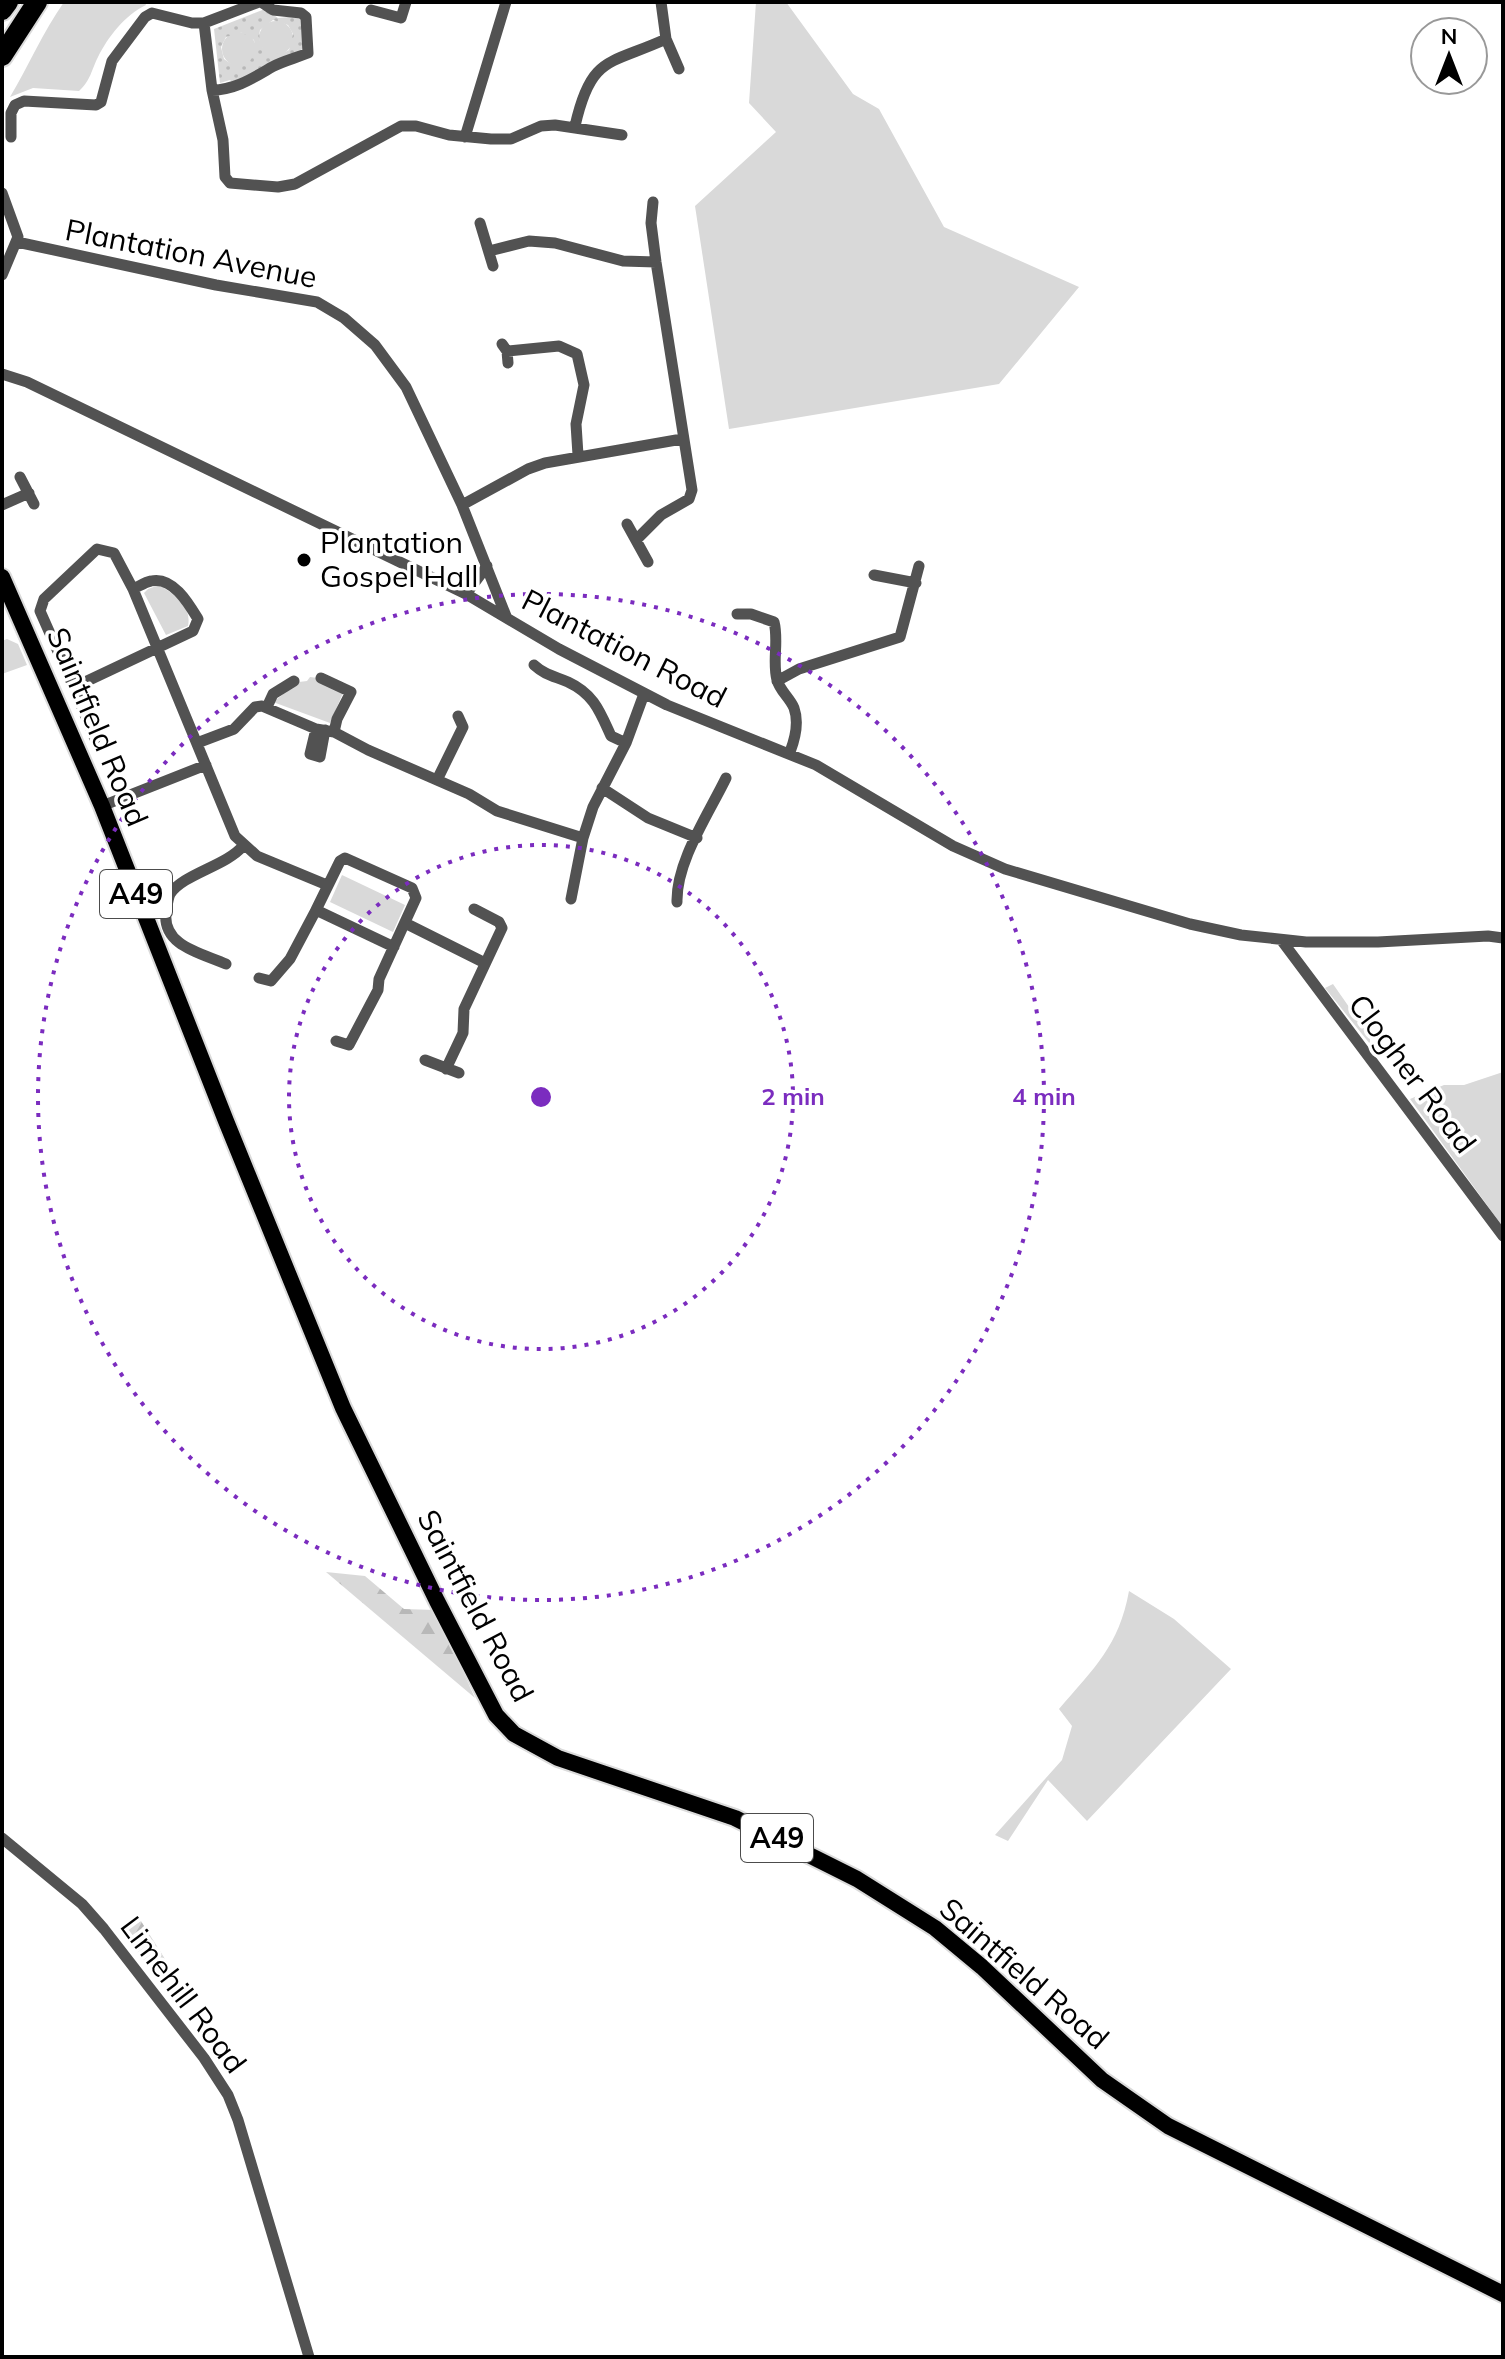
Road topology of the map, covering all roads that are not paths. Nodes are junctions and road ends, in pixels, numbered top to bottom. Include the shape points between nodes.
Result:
1 (8, 2) edge
2 (37, 2) edge
3 (260, 2) edge
4 (406, 2) edge
5 (506, 2) edge
6 (661, 2) edge
7 (150, 7) edge
8 (2, 10) edge
9 (371, 10) dead end
10 (204, 23) junction
11 (666, 39) junction
12 (2, 56) edge
13 (679, 69) dead end
14 (212, 90) junction
15 (575, 126) junction
16 (8, 130) edge
17 (622, 135) dead end
18 (465, 137) junction
19 (2, 193) edge
20 (653, 202) dead end
21 (480, 223) dead end
22 (17, 242) junction
23 (489, 251) junction
24 (656, 262) junction
25 (493, 266) dead end
26 (2, 275) edge
27 (506, 353) dead end
28 (2, 374) edge
29 (682, 439) junction
30 (578, 455) junction
31 (20, 477) dead end
32 (2, 505) edge
33 (462, 505) junction
34 (627, 524) dead end
35 (636, 540) junction
36 (648, 562) dead end
37 (487, 566) junction
38 (919, 566) dead end
39 (874, 575) dead end
40 (2, 577) edge
41 (916, 583) junction
42 (133, 589) junction
43 (466, 594) junction
44 (737, 614) dead end
45 (506, 616) junction
46 (159, 647) junction
47 (534, 665) dead end
48 (321, 678) dead end
49 (294, 681) dead end
50 (777, 681) junction
51 (78, 683) junction
52 (644, 694) junction
53 (267, 707) junction
54 (464, 723) dead end
55 (325, 731) junction
56 (95, 739) dead end
57 (197, 743) junction
58 (626, 743) junction
59 (790, 752) junction
60 (206, 765) junction
61 (726, 778) dead end
62 (437, 780) junction
63 (602, 788) junction
64 (102, 806) junction
65 (583, 838) junction
66 (697, 838) junction
67 (243, 846) junction
68 (159, 885) dead end
69 (327, 885) junction
70 (170, 894) junction
71 (571, 899) dead end
72 (677, 902) dead end
73 (474, 909) dead end
74 (316, 910) junction
75 (405, 923) junction
76 (1503, 938) edge
77 (1282, 941) junction
78 (394, 947) junction
79 (485, 963) junction
80 (226, 964) dead end
81 (269, 983) dead end
82 (336, 1041) dead end
83 (425, 1060) dead end
84 (446, 1069) junction
85 (459, 1073) dead end
86 (1503, 1236) edge
87 (2, 1838) edge
88 (1503, 2294) edge
89 (309, 2357) edge

1 - 8 highway
2 - 12 highway
3 - 10 street
3 - 14 street via 306,17 308,53 256,78
4 - 9 street via 401,18
5 - 18 street
6 - 11 street
7 - 10 street
7 - 16 street via 112,61 101,102 24,101 15,105
10 - 14 street
11 - 13 street
11 - 15 street via 609,61 581,99
14 - 18 street via 225,177 238,185 295,184 401,126
15 - 17 street
15 - 18 street via 541,126 511,139
19 - 22 street
20 - 24 street
21 - 23 street
22 - 26 street
22 - 33 street, Plantation Avenue via 326,306 375,345 399,375
23 - 24 street via 529,241 623,261
23 - 25 street
24 - 29 street
27 - 30 street via 559,346 577,354 584,385 576,424
28 - 43 street, Plantation Road
29 - 30 street
29 - 35 street via 692,490 689,499 661,515
30 - 33 street via 528,469
31 - 32 street via 31,499
33 - 37 street, Plantation Avenue
34 - 35 street
35 - 36 street
37 - 43 street
37 - 45 street, Plantation Avenue
38 - 41 street
39 - 41 street
40 - 64 main road, Saintfield Road / A49
41 - 50 street via 900,637
42 - 46 street
42 - 46 street via 152,580 164,582 183,594 198,619 193,631
42 - 51 street via 114,553 97,549 44,599 40,611 71,681
43 - 45 street, Plantation Road
44 - 50 street via 774,622
45 - 52 street, Plantation Road
46 - 51 street
46 - 57 street
47 - 58 street via 595,701 611,736
48 - 55 street via 351,692
49 - 53 street via 273,694
50 - 59 street via 794,707 796,730
51 - 56 street via 76,693
52 - 58 street
52 - 59 street, Plantation Road
53 - 55 street
53 - 57 street via 255,707 234,729
54 - 62 street
55 - 62 street
57 - 60 street
58 - 63 street
59 - 77 street, Plantation Road via 994,865 1190,924
60 - 64 street
60 - 67 street
61 - 66 street
62 - 65 street via 508,815
63 - 65 street
63 - 66 street via 648,818
64 - 88 main road, Saintfield Road / A49 via 343,1408 496,1715 529,1745 735,1818 857,1879 935,1928 1131,2103
65 - 71 street via 569,881
66 - 72 street via 684,861
67 - 69 street
67 - 70 street
68 - 70 street
69 - 74 street
69 - 75 street via 345,858 412,888 416,898
70 - 80 street via 167,932 175,941
73 - 79 street via 502,928
74 - 78 street
74 - 81 street via 290,959
75 - 78 street
75 - 79 street
76 - 77 street, Plantation Road
77 - 86 street, Clogher Road
78 - 82 street via 352,1049
79 - 84 street
83 - 84 street
84 - 85 street
87 - 89 street, Limehill Road via 82,1904 228,2095

